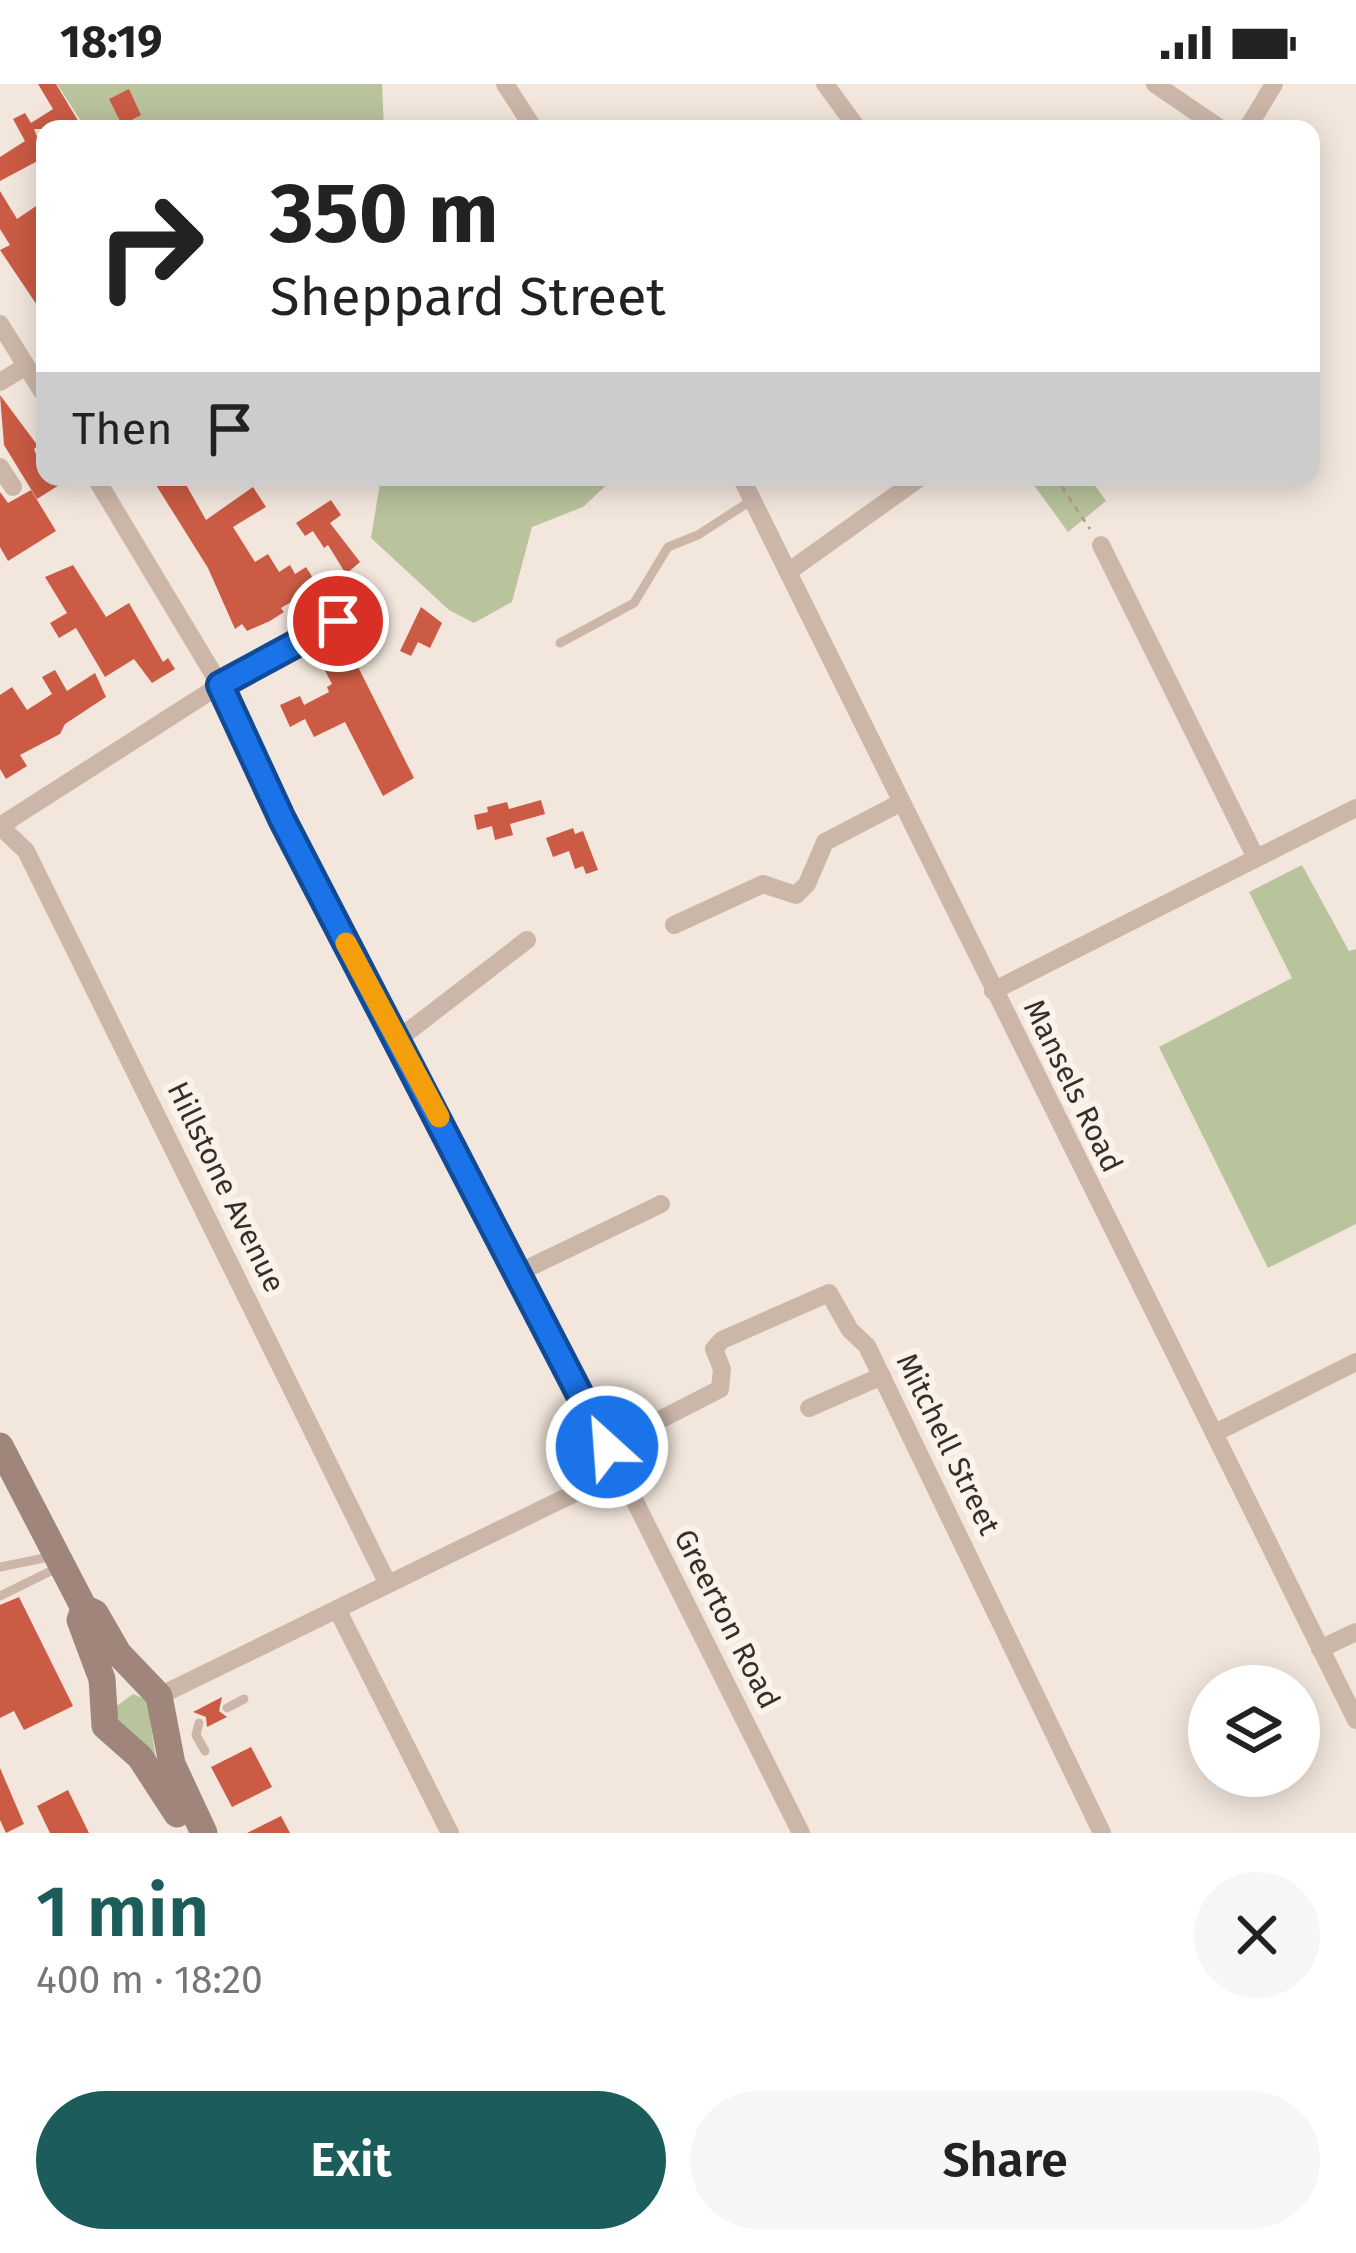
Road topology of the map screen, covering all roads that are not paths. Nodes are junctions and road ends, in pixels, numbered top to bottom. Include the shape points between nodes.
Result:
1 (506, 84) edge
2 (825, 84) edge
3 (1155, 84) edge
4 (1274, 84) edge
5 (528, 120) edge
6 (851, 120) edge
7 (1208, 120) edge
8 (1252, 120) edge
9 (0, 324) edge
10 (26, 366) junction
11 (0, 382) edge
12 (36, 382) edge
13 (0, 467) edge
14 (100, 486) edge
15 (745, 486) edge
16 (908, 486) edge
17 (13, 487) dead end
18 (752, 500) junction
19 (1101, 545) road end
20 (788, 572) junction
21 (338, 621) dead end
22 (560, 643) dead end
23 (220, 685) junction
24 (898, 804) junction
25 (1356, 808) edge
26 (0, 826) edge
27 (1256, 858) junction
28 (674, 925) dead end
29 (527, 940) dead end
30 (993, 991) junction
31 (397, 1040) junction
32 (661, 1204) dead end
33 (520, 1272) junction
34 (1356, 1362) edge
35 (882, 1376) junction
36 (809, 1408) dead end
37 (1215, 1433) junction
38 (607, 1447) junction
39 (4, 1464) edge
40 (620, 1471) junction
41 (57, 1561) junction
42 (0, 1567) edge
43 (387, 1582) junction
44 (0, 1596) edge
45 (84, 1608) junction
46 (338, 1609) junction
47 (1356, 1632) edge
48 (1320, 1649) junction
49 (152, 1689) junction
50 (105, 1698) junction
51 (244, 1699) dead end
52 (227, 1708) dead end
53 (1356, 1720) edge
54 (199, 1724) dead end
55 (205, 1751) dead end
56 (792, 1830) edge
57 (188, 1833) edge
58 (204, 1833) edge
59 (450, 1833) edge
60 (1102, 1833) edge

1 - 5 street
2 - 6 street
3 - 7 street
4 - 8 street
9 - 10 street
10 - 11 street
10 - 12 street
13 - 17 street
14 - 23 street, Greerton Road
15 - 18 street, Mansels Road
16 - 20 street
18 - 20 street, Mansels Road
18 - 22 lane via 668,547 634,603
19 - 27 street
20 - 24 street, Mansels Road
21 - 23 street
23 - 26 street
23 - 31 street, Greerton Road
24 - 28 street via 825,842 796,895 764,884
24 - 30 street, Mansels Road
25 - 27 street
26 - 43 street, Hillstone Avenue via 34,867
27 - 30 street
29 - 31 street
30 - 37 street, Mansels Road
31 - 33 street, Greerton Road
32 - 33 street
33 - 38 street, Greerton Road
34 - 37 street
35 - 36 street
35 - 38 street, Mitchell Street via 823,1293 722,1340 714,1348 720,1389
35 - 60 street, Mitchell Street
37 - 48 street, Mansels Road
38 - 40 street, Greerton Road
39 - 41 main road
40 - 43 street
40 - 56 street, Greerton Road
41 - 42 lane
41 - 44 lane
41 - 45 main road
43 - 46 street
45 - 49 main road
45 - 50 main road via 80,1620
46 - 49 street
46 - 59 street
47 - 48 street
48 - 53 street, Mansels Road
49 - 50 main road via 120,1684
49 - 58 main road via 172,1764
50 - 57 main road via 105,1726 150,1769
51 - 52 lane
54 - 55 lane

